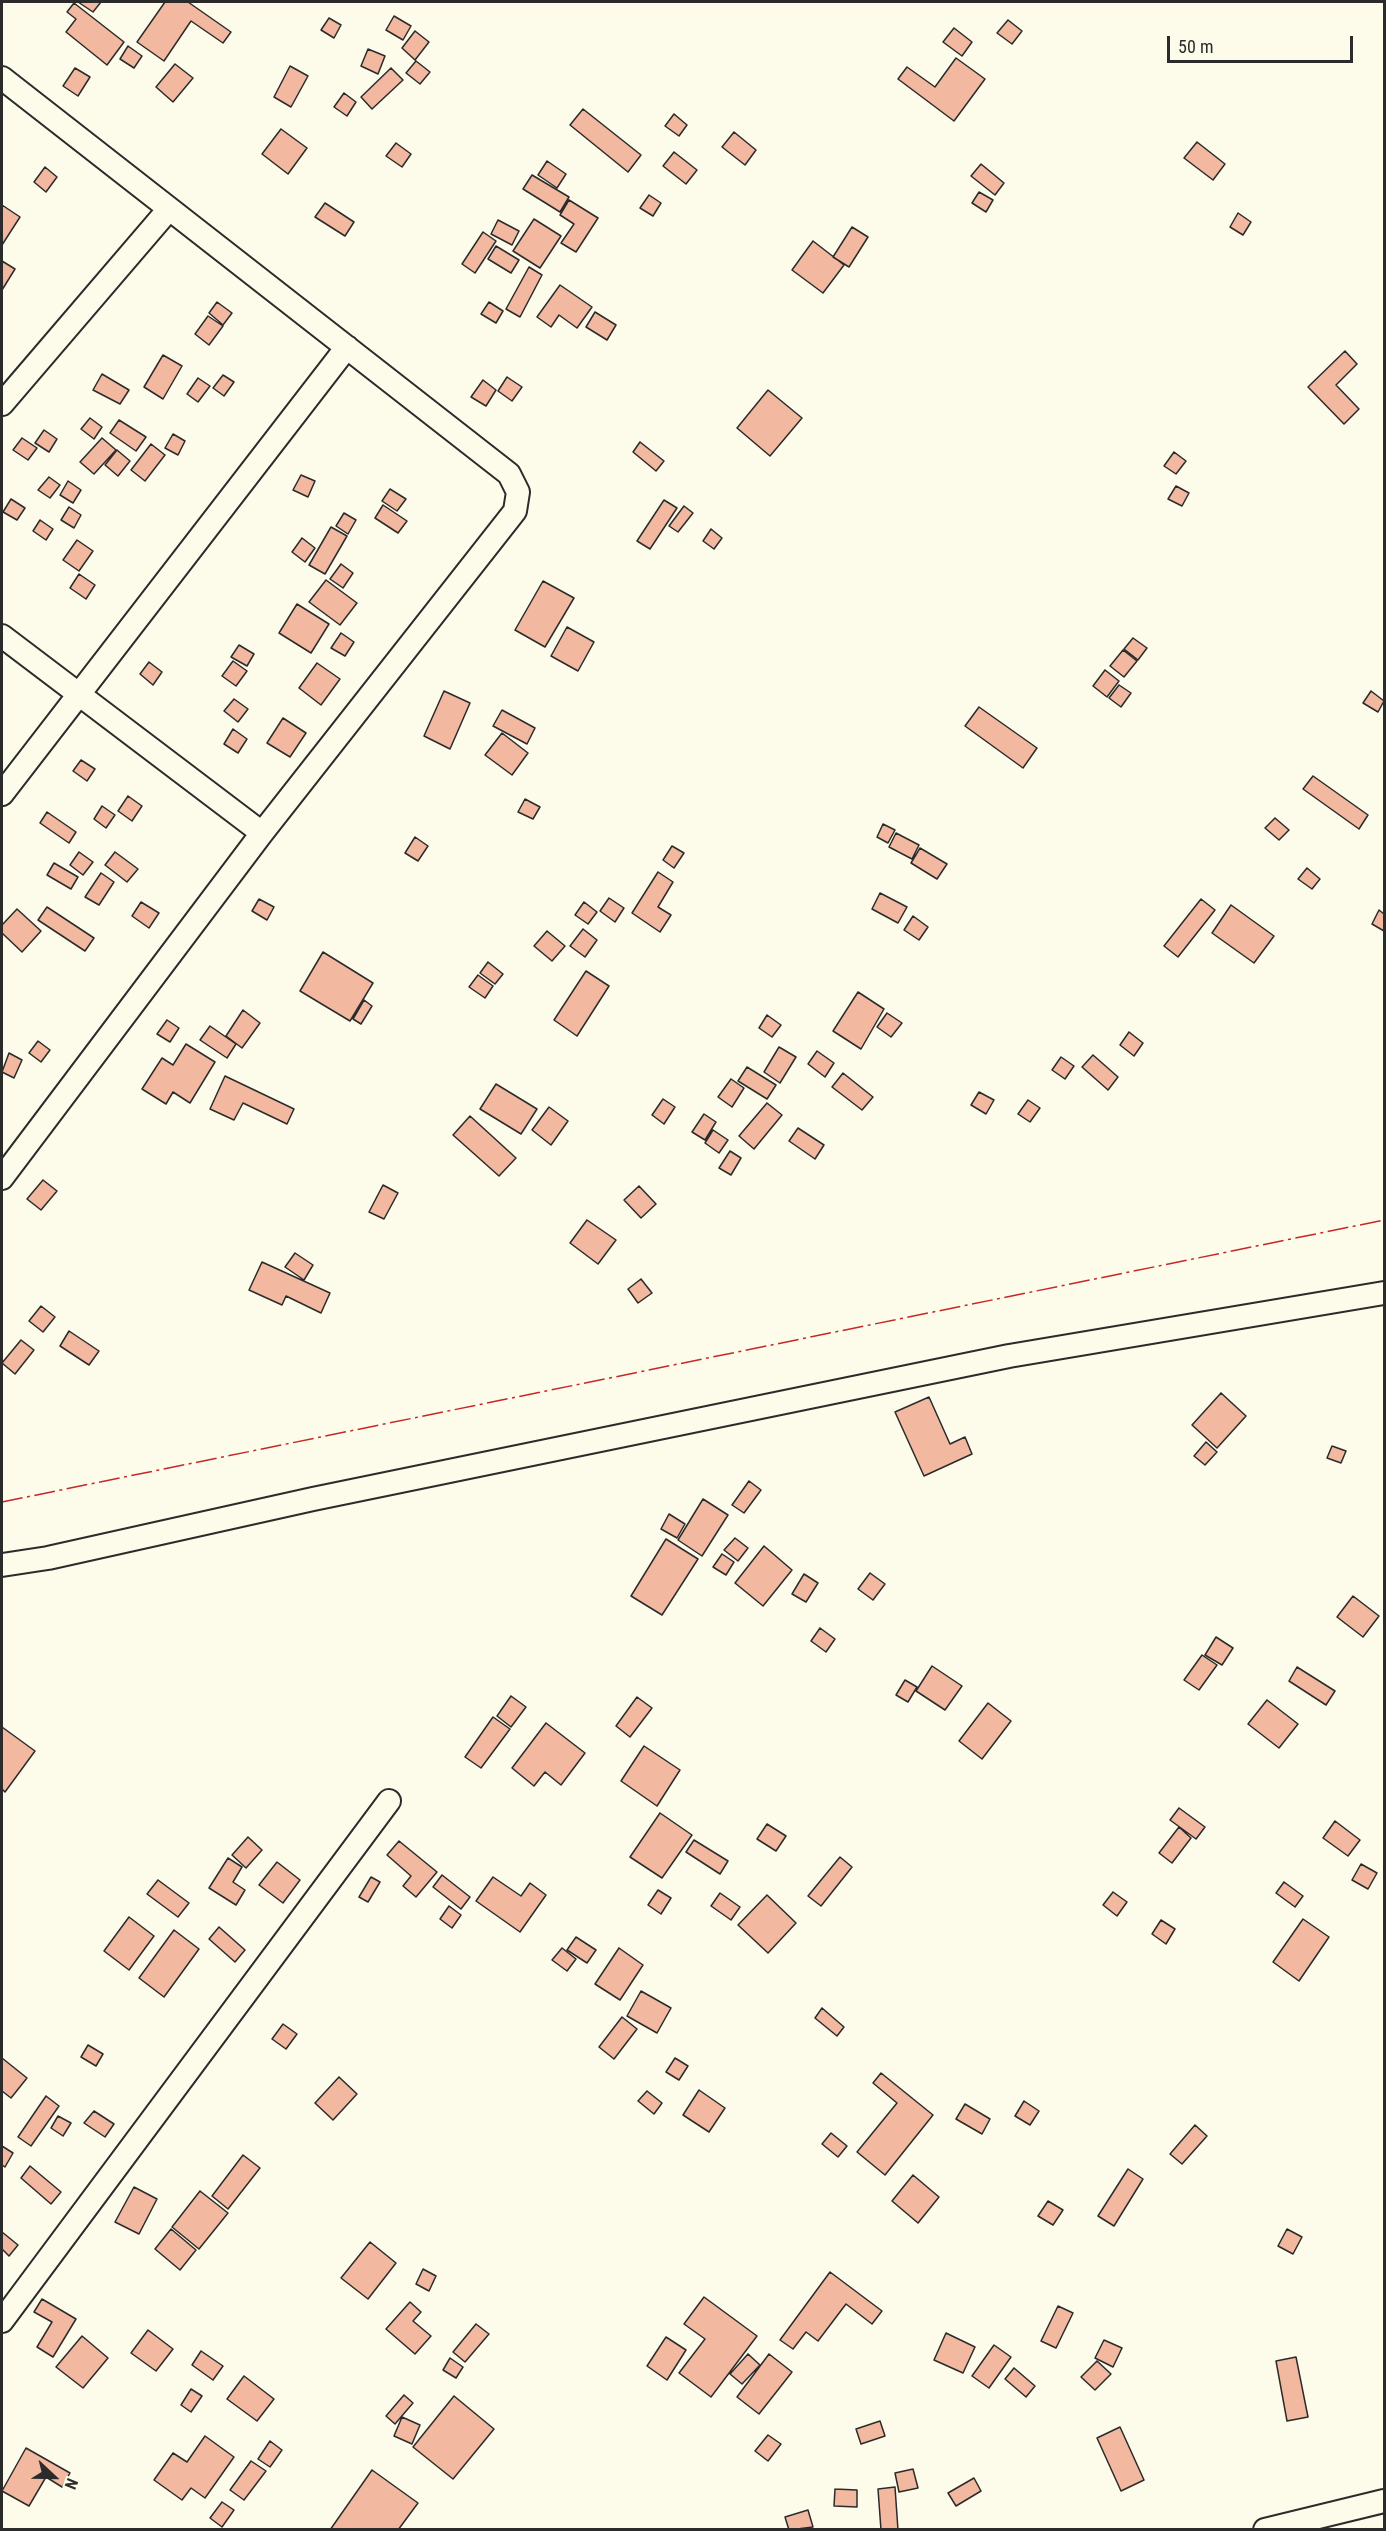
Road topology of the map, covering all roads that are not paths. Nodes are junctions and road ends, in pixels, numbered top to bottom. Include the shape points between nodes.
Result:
1 (2, 78) edge
2 (169, 208) junction
3 (347, 346) junction
4 (2, 404) edge
5 (2, 636) edge
6 (77, 693) junction
7 (2, 794) edge
8 (262, 833) junction
9 (2, 1178) edge
10 (1384, 1293) edge
11 (2, 1566) edge
12 (389, 1801) dead end
13 (2, 2321) edge
14 (1384, 2501) edge
15 (1265, 2529) edge

1 - 2 street
2 - 3 street
2 - 4 street
3 - 6 street
3 - 8 street via 509,474 518,492 515,511
5 - 6 street
6 - 7 street
6 - 8 street
8 - 9 street
10 - 11 street via 1009,1356
12 - 13 street
14 - 15 street

